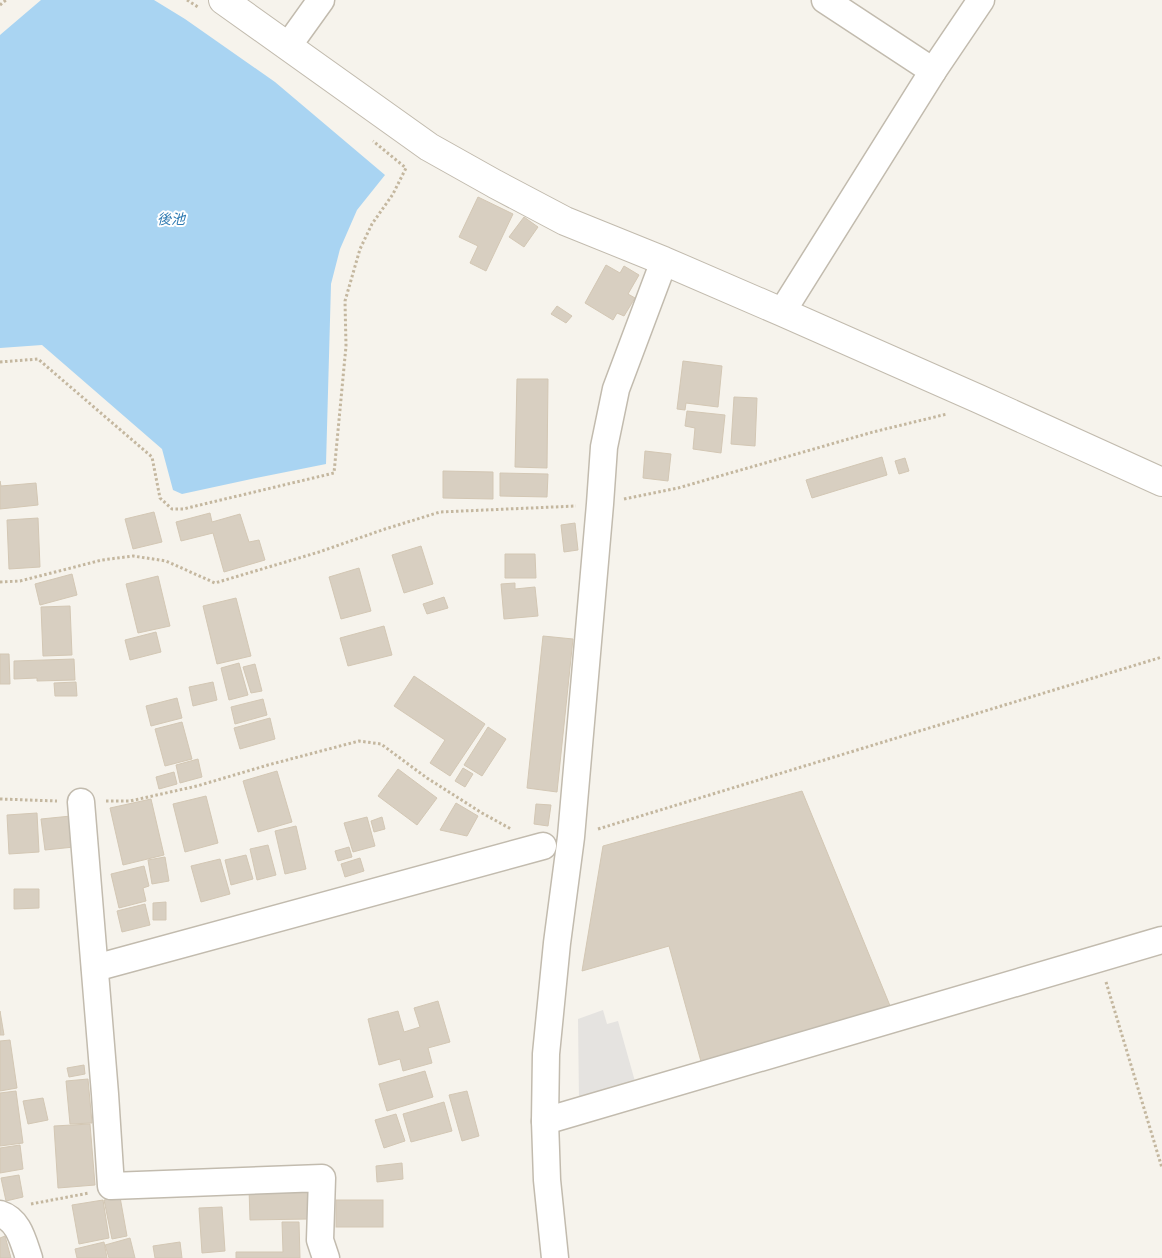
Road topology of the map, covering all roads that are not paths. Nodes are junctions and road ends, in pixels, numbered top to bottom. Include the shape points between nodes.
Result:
1 (321, 0) edge
2 (825, 0) edge
3 (981, 0) edge
4 (213, 5) edge
5 (288, 46) junction
6 (933, 71) junction
7 (664, 261) junction
8 (782, 312) junction
9 (1162, 482) edge
10 (81, 802) road end
11 (543, 846) road end
12 (1162, 940) edge
13 (95, 968) junction
14 (545, 1121) junction
15 (0, 1214) edge
16 (29, 1258) edge
17 (326, 1258) edge
18 (555, 1258) edge

1 - 5 street
2 - 6 street
3 - 6 street
4 - 5 street
5 - 7 street via 429,147 565,221
6 - 8 street
7 - 8 street
7 - 14 street via 616,388 604,447 571,837 546,1054
8 - 9 street
10 - 13 street
11 - 13 street
12 - 14 street
13 - 17 street via 111,1186 322,1178 320,1240
14 - 18 street
15 - 16 street via 18,1227

